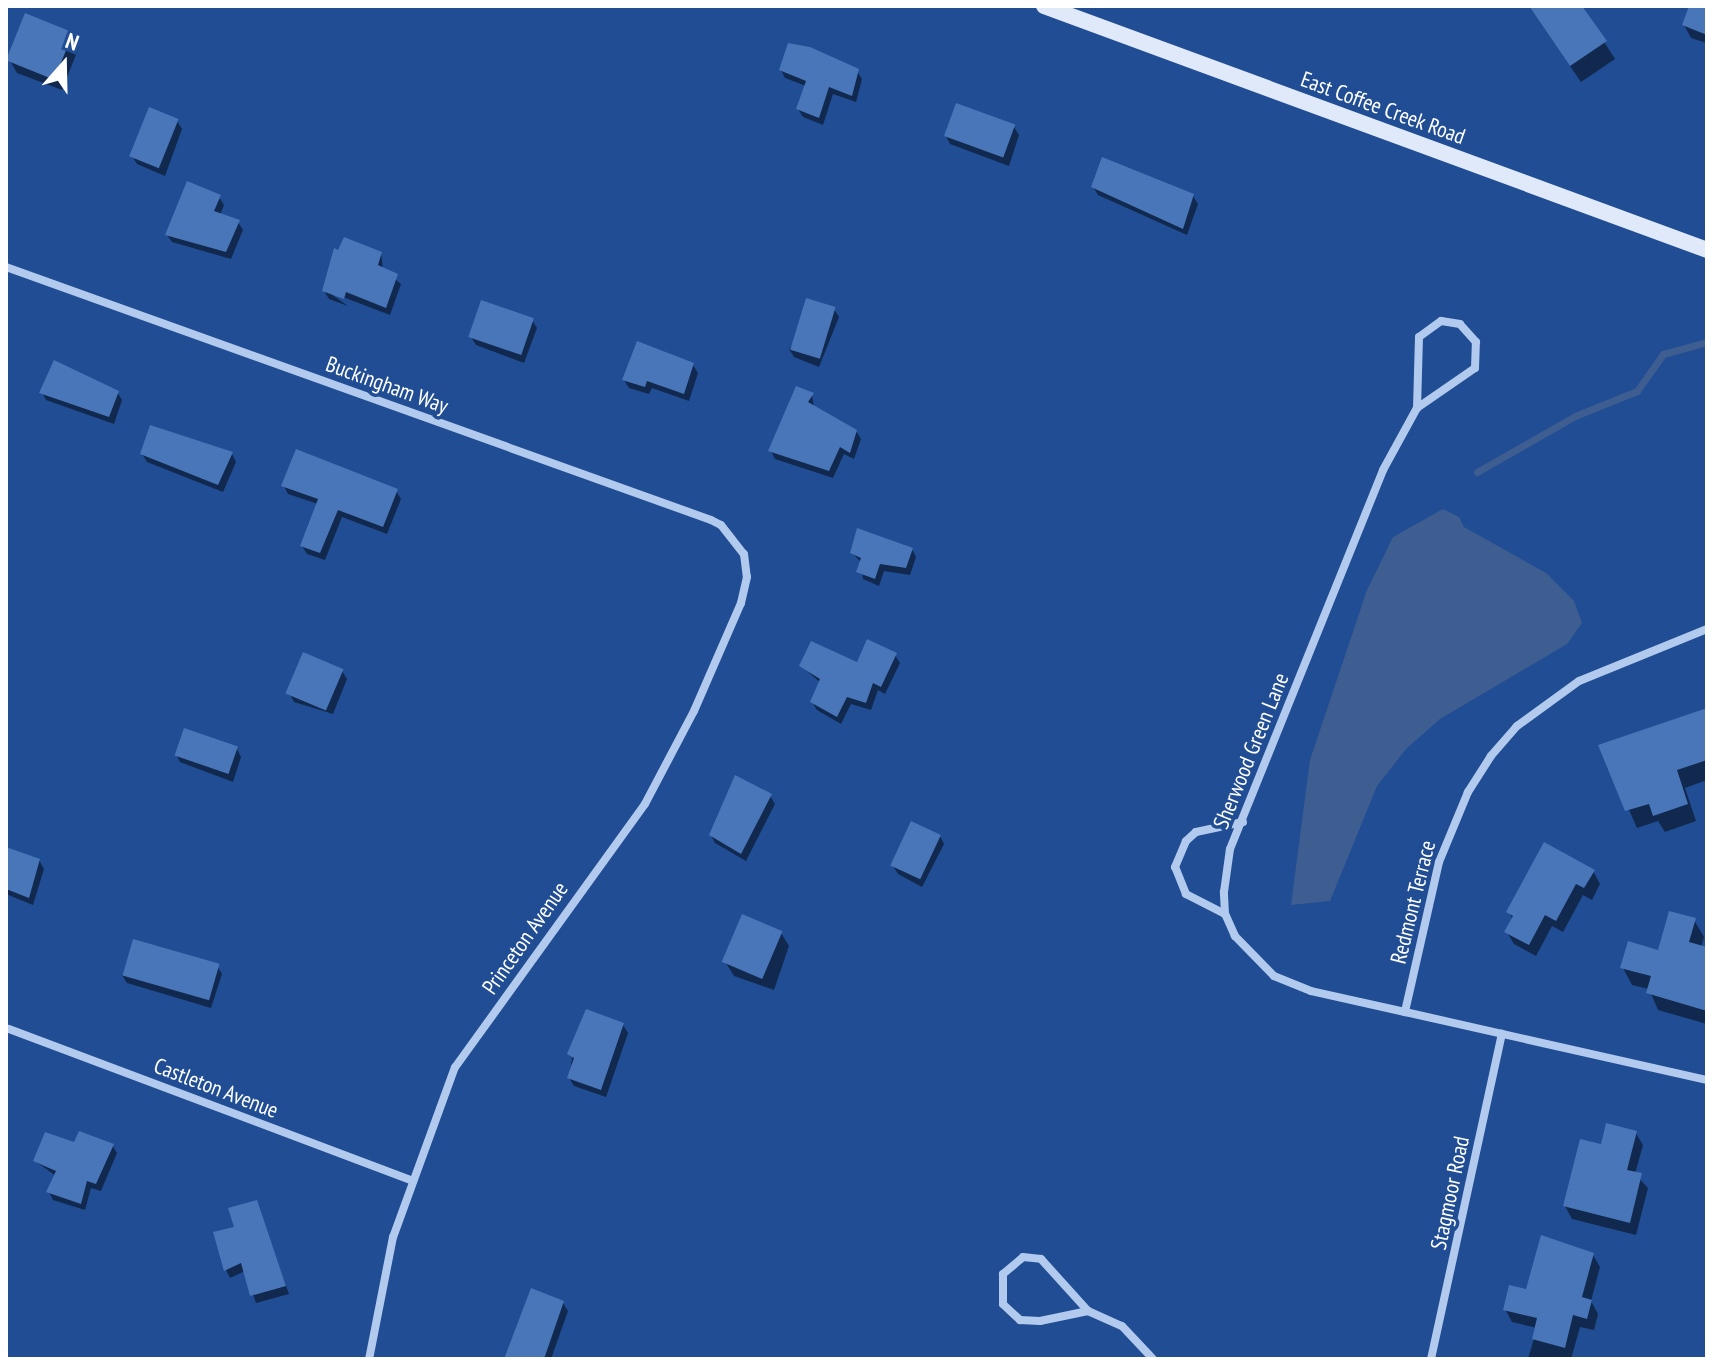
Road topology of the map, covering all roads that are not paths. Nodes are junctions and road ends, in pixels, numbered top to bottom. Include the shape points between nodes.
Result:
1 (1044, 6) edge
2 (1707, 250) edge
3 (6, 267) edge
4 (1417, 408) junction
5 (744, 554) joint
6 (1707, 629) edge
7 (1243, 822) junction
8 (1225, 914) junction
9 (1405, 1012) junction
10 (9, 1029) dead end
11 (1502, 1034) junction
12 (1707, 1080) edge
13 (411, 1180) junction
14 (1088, 1311) junction
15 (369, 1359) edge
16 (1153, 1359) edge
17 (1431, 1359) edge

1 - 2 street, East Coffee Creek Road
3 - 5 street, Buckingham Way via 711,520
4 - 4 street, Sherwood Green Lane via 1475,368 1476,342 1460,324 1441,321 1419,337
4 - 7 street, Sherwood Green Lane via 1383,470 1335,583
5 - 13 street, Princeton Avenue via 747,577 741,603 668,761 645,804 455,1067
6 - 9 street, Redmont Terrace via 1579,681 1517,726 1491,756 1468,792 1439,862
7 - 8 street, Sherwood Green Lane via 1226,870
7 - 8 street via 1196,832 1175,867 1186,894
8 - 9 street, Sherwood Green Lane via 1245,951 1290,985
9 - 11 street
10 - 13 street, Castleton Avenue
11 - 12 street
11 - 17 street, Stagmoor Road
13 - 15 street, Princeton Avenue via 393,1237
14 - 14 street via 1041,1259 1023,1257 1003,1274 1003,1304 1020,1320
14 - 16 street via 1122,1326

